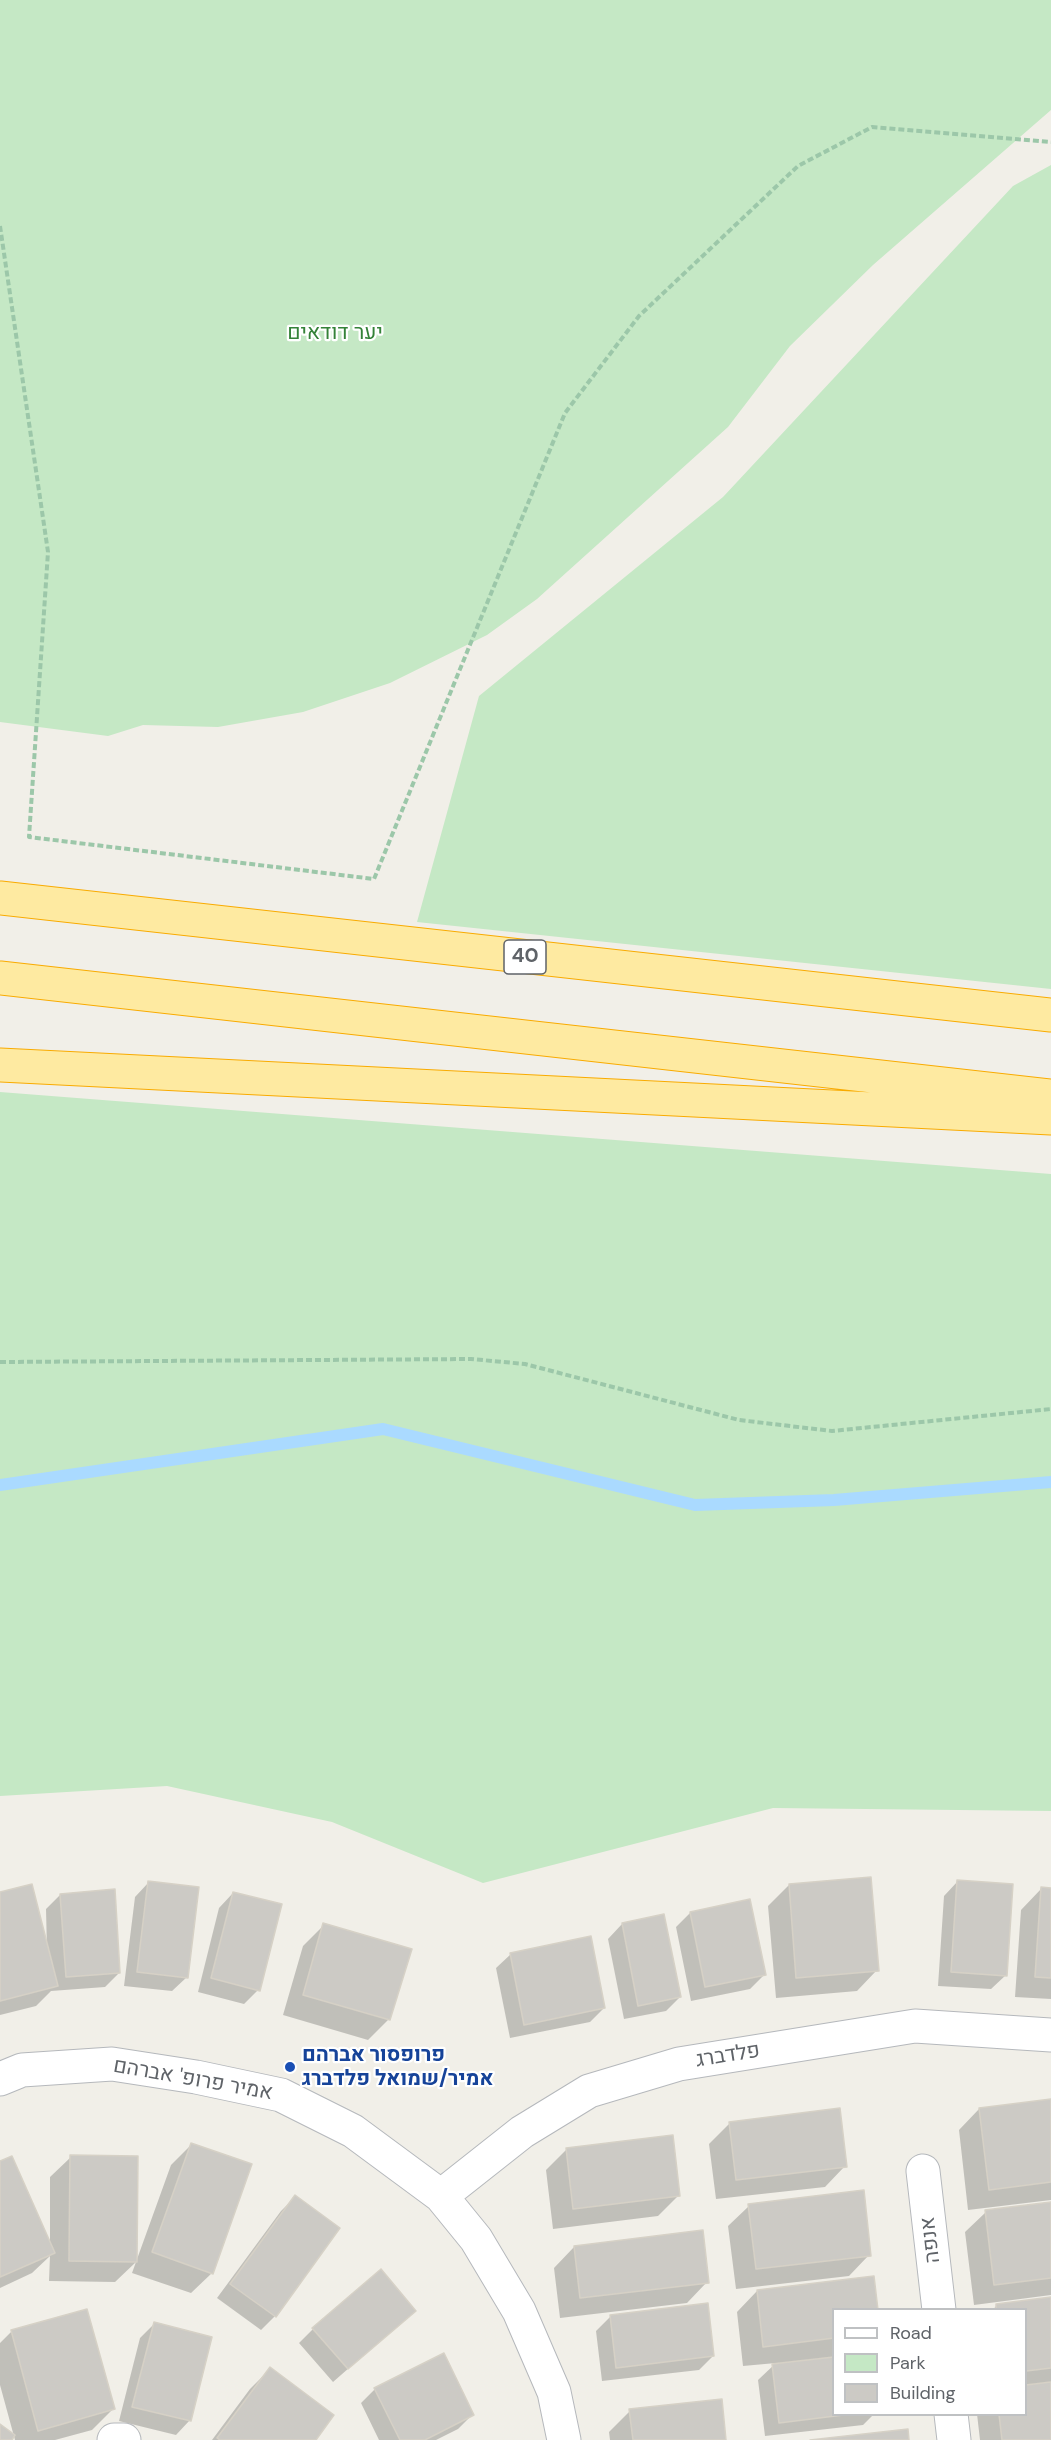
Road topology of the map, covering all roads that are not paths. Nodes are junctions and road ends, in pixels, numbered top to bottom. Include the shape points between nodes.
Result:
1 (0, 897) edge
2 (0, 978) edge
3 (1051, 1016) edge
4 (0, 1065) edge
5 (1051, 1096) edge
6 (1051, 1118) edge
7 (1051, 2035) edge
8 (0, 2079) edge
9 (923, 2171) dead end
10 (441, 2196) junction
11 (939, 2308) edge
12 (951, 2416) edge
13 (114, 2440) edge
14 (124, 2440) edge
15 (564, 2440) edge
16 (954, 2440) edge

1 - 3 highway, 40
2 - 5 highway
4 - 6 highway
7 - 10 street, פלדברג via 915,2026 679,2064 589,2091 522,2132
8 - 10 street, אמיר פרופ' אברהם via 22,2070 112,2064 281,2095 353,2131
9 - 11 street, אנפה
10 - 15 street, אמיר פרופ' אברהם via 476,2239 519,2311 554,2392
12 - 16 street
13 - 14 street

